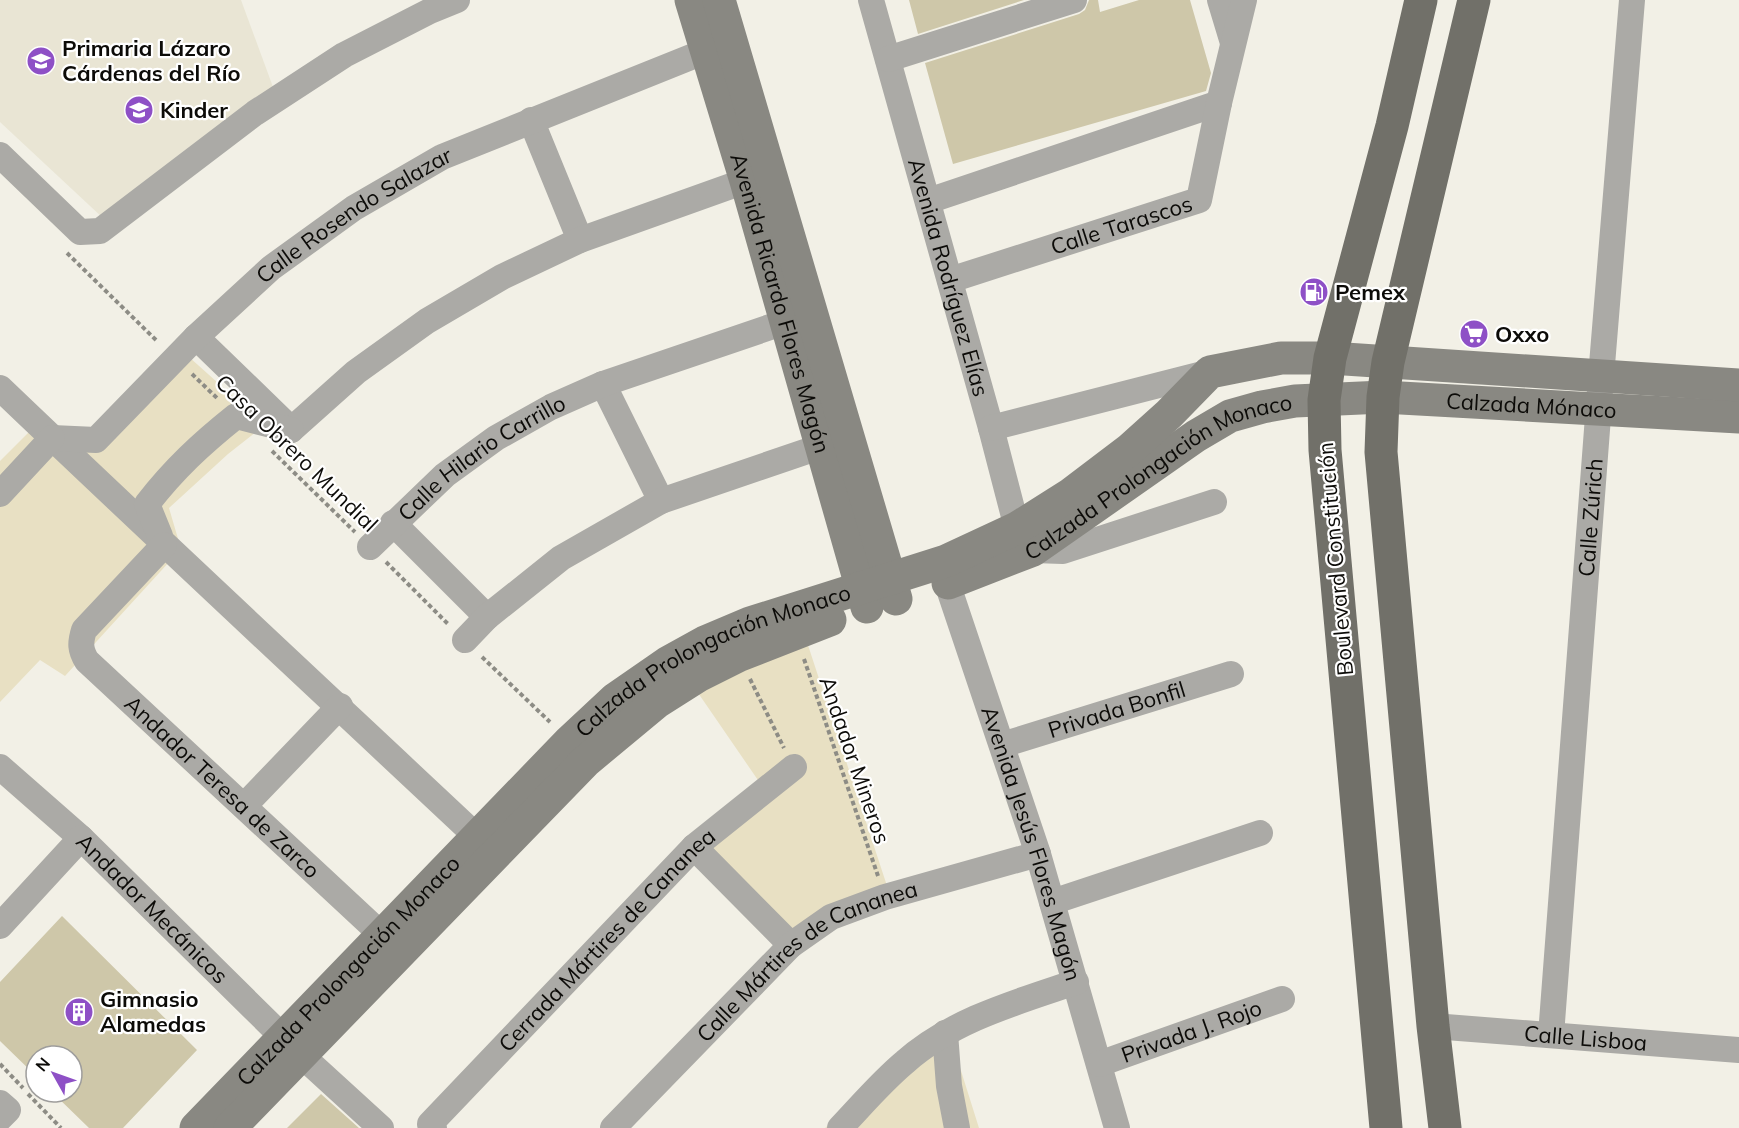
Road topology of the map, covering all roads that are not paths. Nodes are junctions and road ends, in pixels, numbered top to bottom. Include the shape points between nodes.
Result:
1 (457, 0) edge
2 (691, 0) edge
3 (719, 0) edge
4 (871, 0) edge
5 (1074, 0) edge
6 (1220, 0) edge
7 (1244, 0) edge
8 (1421, 0) edge
9 (1474, 0) edge
10 (1632, 0) edge
11 (1233, 43) junction
12 (706, 51) junction
13 (888, 59) junction
14 (1219, 103) junction
15 (531, 120) junction
16 (0, 155) edge
17 (758, 176) junction
18 (928, 201) junction
19 (580, 240) junction
20 (950, 280) junction
21 (785, 322) junction
22 (196, 337) junction
23 (1330, 358) junction
24 (1388, 362) junction
25 (1210, 372) junction
26 (1601, 378) junction
27 (603, 384) junction
28 (1739, 385) edge
29 (0, 388) edge
30 (1383, 397) junction
31 (1324, 400) junction
32 (1598, 410) junction
33 (1739, 417) edge
34 (991, 428) junction
35 (291, 429) junction
36 (52, 438) junction
37 (835, 442) junction
38 (0, 494) edge
39 (661, 501) junction
40 (1214, 502) dead end
41 (393, 523) junction
42 (1025, 539) junction
43 (164, 545) junction
44 (370, 547) road end
45 (947, 572) junction
46 (878, 594) junction
47 (487, 617) junction
48 (465, 640) road end
49 (1231, 674) dead end
50 (340, 706) junction
51 (1002, 745) junction
52 (0, 767) edge
53 (794, 767) road end
54 (244, 806) junction
55 (1260, 833) dead end
56 (81, 838) junction
57 (486, 845) junction
58 (694, 847) junction
59 (1038, 854) junction
60 (1052, 902) junction
61 (0, 926) edge
62 (382, 935) junction
63 (791, 945) junction
64 (1076, 982) junction
65 (1282, 999) dead end
66 (1433, 1026) junction
67 (945, 1033) junction
68 (1551, 1035) junction
69 (292, 1046) junction
70 (1739, 1050) edge
71 (1099, 1064) junction
72 (0, 1103) edge
73 (0, 1118) edge
74 (432, 1126) edge
75 (196, 1128) edge
76 (230, 1128) edge
77 (381, 1128) edge
78 (613, 1128) edge
79 (840, 1128) edge
80 (957, 1128) edge
81 (1117, 1128) edge
82 (1386, 1128) edge
83 (1445, 1128) edge

1 - 16 street via 344,55 255,113 107,227 74,242
2 - 12 street, Avenida Ricardo Flores Magón
3 - 17 street, Avenida Ricardo Flores Magón
4 - 13 street, Avenida Rodríguez Elías
5 - 13 street
6 - 11 street
7 - 11 street, Calle Tarascos
8 - 23 main road, Boulevard Constitución
9 - 24 main road
10 - 26 street, Calle Zúrich
11 - 14 street, Calle Tarascos
12 - 15 street, Calle Rosendo Salazar
12 - 17 street, Avenida Ricardo Flores Magón
13 - 18 street, Avenida Rodríguez Elías
14 - 18 street
14 - 20 street, Calle Tarascos via 1199,200
15 - 19 street
15 - 22 street, Calle Rosendo Salazar via 442,157 354,208 271,268
17 - 19 street
17 - 21 street, Avenida Ricardo Flores Magón
17 - 37 street, Avenida Ricardo Flores Magón
18 - 20 street, Avenida Rodríguez Elías
19 - 35 street via 501,277 427,321 356,372
20 - 34 street, Avenida Rodríguez Elías
21 - 27 street, Calle Hilario Carrillo
21 - 37 street, Avenida Ricardo Flores Magón
22 - 35 street
22 - 36 street, Calle Rosendo Salazar via 96,440
23 - 24 street, Calzada Mónaco
23 - 25 street via 1281,358
23 - 31 main road, Boulevard Constitución
24 - 26 street, Calzada Mónaco
24 - 30 main road
25 - 34 street
25 - 42 street, Calzada Prolongación Monaco via 1169,414 1071,494
26 - 28 street, Calzada Mónaco
26 - 32 street, Calle Zúrich
27 - 39 street
27 - 41 street, Calle Hilario Carrillo via 496,438 445,475
29 - 36 street
30 - 31 street, Calzada Mónaco
30 - 32 street, Calzada Mónaco
30 - 66 main road via 1382,452
31 - 42 street, Calzada Prolongación Monaco via 1295,401 1230,416
31 - 82 main road, Boulevard Constitución via 1325,450
32 - 33 street, Calzada Mónaco
32 - 68 street, Calle Zúrich
34 - 42 street, Avenida Rodríguez Elías
35 - 43 street via 236,416 195,450 147,504
36 - 38 street
36 - 43 street
37 - 39 street
37 - 46 street, Avenida Ricardo Flores Magón
39 - 47 street via 561,558
40 - 42 street via 1063,551
41 - 44 street, Calle Hilario Carrillo
41 - 47 street
42 - 45 street, Calzada Prolongación Monaco
43 - 50 street
43 - 54 street, Andador Teresa de Zarco via 84,630 81,647 87,661
45 - 46 street, Calzada Prolongación Monaco
45 - 51 street, Avenida Jesús Flores Magón
46 - 57 street, Calzada Prolongación Monaco via 738,656 657,702
46 - 57 street, Calzada Prolongación Monaco via 750,623 667,663 615,699 570,741
47 - 48 street
49 - 51 street, Privada Bonfil
50 - 54 street
50 - 57 street
51 - 59 street, Avenida Jesús Flores Magón
52 - 56 street, Andador Mecánicos
53 - 58 street, Cerrada Mártires de Cananea
54 - 62 street, Andador Teresa de Zarco
55 - 60 street
56 - 61 street
56 - 69 street, Andador Mecánicos
57 - 62 street, Calzada Prolongación Monaco
57 - 69 street, Calzada Prolongación Monaco
58 - 63 street
58 - 74 street, Cerrada Mártires de Cananea
59 - 60 street, Avenida Jesús Flores Magón
59 - 63 street, Calle Mártires de Cananea via 885,897 831,917
60 - 64 street, Avenida Jesús Flores Magón
62 - 69 street, Calzada Prolongación Monaco
63 - 78 street, Calle Mártires de Cananea
64 - 67 street via 1004,1006
64 - 71 street, Avenida Jesús Flores Magón
65 - 71 street, Privada J. Rojo
66 - 68 street, Calle Lisboa
66 - 83 main road
67 - 79 street via 905,1061
67 - 80 street
68 - 70 street, Calle Lisboa
69 - 75 street, Calzada Prolongación Monaco
69 - 76 street, Calzada Prolongación Monaco
69 - 77 street, Andador Mecánicos
71 - 81 street, Avenida Jesús Flores Magón
72 - 73 street via 8,1110

